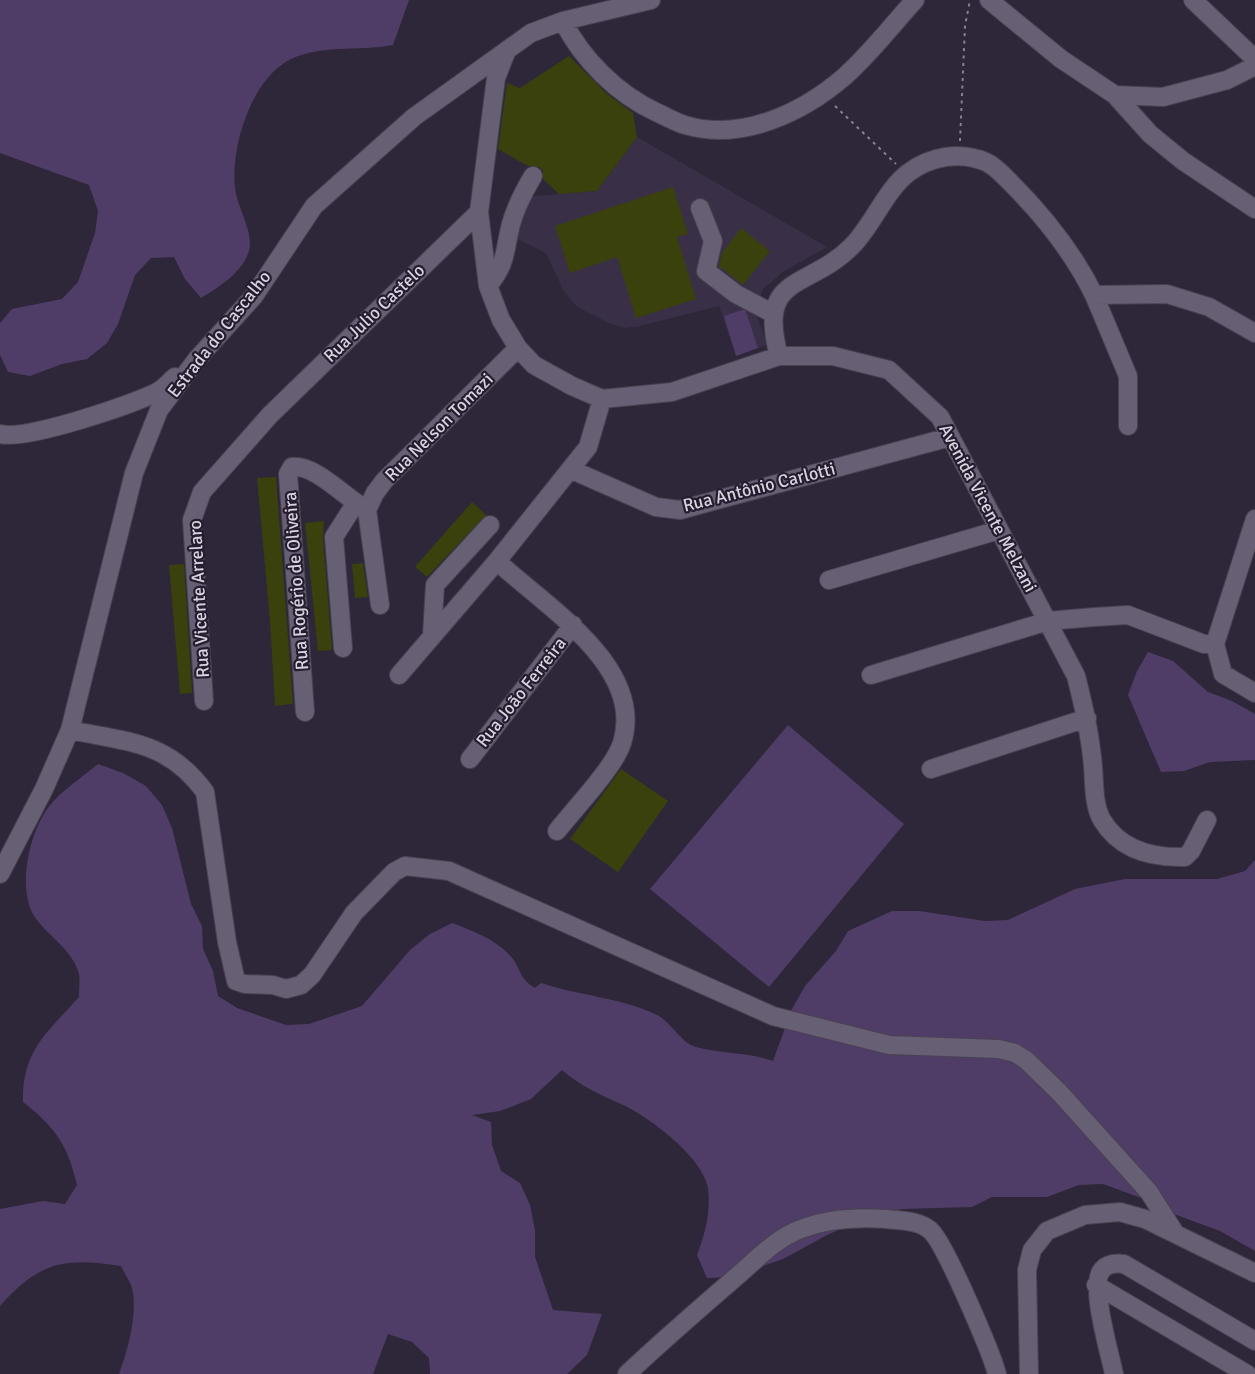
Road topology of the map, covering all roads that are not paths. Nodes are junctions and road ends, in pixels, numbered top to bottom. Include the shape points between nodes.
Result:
1 (651, 0) edge
2 (915, 0) edge
3 (989, 0) edge
4 (1193, 0) edge
5 (562, 21) junction
6 (507, 50) junction
7 (1255, 59) edge
8 (1255, 66) edge
9 (1115, 95) junction
10 (533, 176) dead end
11 (700, 208) dead end
12 (1255, 209) edge
13 (479, 212) junction
14 (488, 286) junction
15 (1094, 295) junction
16 (772, 313) junction
17 (1255, 333) edge
18 (518, 348) junction
19 (779, 356) junction
20 (197, 358) junction
21 (602, 399) junction
22 (270, 415) joint
23 (1128, 426) dead end
24 (0, 434) edge
25 (951, 437) junction
26 (572, 470) junction
27 (361, 507) junction
28 (1255, 519) edge
29 (490, 525) dead end
30 (999, 530) junction
31 (1251, 548) edge
32 (497, 561) junction
33 (829, 580) dead end
34 (380, 605) dead end
35 (1048, 621) junction
36 (573, 625) junction
37 (432, 636) junction
38 (1215, 644) junction
39 (343, 648) dead end
40 (399, 675) dead end
41 (871, 675) dead end
42 (1255, 693) edge
43 (204, 701) dead end
44 (305, 712) dead end
45 (1087, 718) junction
46 (70, 730) junction
47 (470, 759) dead end
48 (931, 770) dead end
49 (1207, 820) dead end
50 (557, 831) dead end
51 (0, 874) edge
52 (1175, 1233) junction
53 (1255, 1273) edge
54 (1096, 1285) junction
55 (1255, 1341) edge
56 (627, 1374) edge
57 (997, 1374) edge
58 (1029, 1374) edge
59 (1115, 1374) edge
60 (1247, 1374) edge

1 - 5 street, Estrada do Cascalho
2 - 5 street via 844,77 821,93 762,125 721,130 684,124 622,91 573,41
3 - 9 street via 1061,59
4 - 7 street
5 - 6 street, Estrada do Cascalho via 531,33
6 - 13 street, Avenida Vicente Melzani via 494,87
6 - 20 street, Estrada do Cascalho via 414,117 314,206 254,296
8 - 9 street via 1227,81 1163,97
9 - 12 street via 1150,134 1183,162
10 - 14 street via 511,223 502,269
11 - 16 street via 713,241 706,272
13 - 14 street, Avenida Vicente Melzani
13 - 22 street, Rua Julio Castelo
14 - 18 street, Avenida Vicente Melzani via 501,320
15 - 16 street via 1079,264 1034,206 988,162 960,156 934,159 907,174 852,246 818,271 791,284
15 - 17 street via 1167,294 1209,307
15 - 23 street via 1128,376
16 - 19 street
18 - 21 street, Avenida Vicente Melzani via 534,365
18 - 27 street, Rua Nelson Tomazi
19 - 21 street, Avenida Vicente Melzani via 672,392
19 - 25 street, Avenida Vicente Melzani via 833,356 889,370 940,417
20 - 24 street via 158,392 38,433
20 - 46 street, Estrada do Cascalho via 159,410 135,473
21 - 26 street via 588,447
22 - 43 street, Rua Vicente Arrelaro via 202,492 192,520
25 - 26 street, Rua Antônio Carlotti via 680,510 656,507
25 - 30 street, Avenida Vicente Melzani
26 - 32 street
27 - 34 street
27 - 39 street, Rua Nelson Tomazi via 334,537
27 - 44 street, Rua Rogério de Oliveira via 313,471 300,466 292,467 288,474
28 - 31 street
29 - 37 street via 435,585
30 - 33 street
30 - 35 street, Avenida Vicente Melzani
31 - 38 street
32 - 36 street
32 - 37 street
35 - 38 street via 1128,615 1204,644
35 - 41 street
35 - 45 street, Avenida Vicente Melzani via 1077,676
36 - 47 street, Rua João Ferreira
36 - 50 street via 612,674 625,705 625,722 622,743 614,758
37 - 40 street
38 - 42 street via 1223,674
45 - 48 street
45 - 49 street, Avenida Vicente Melzani via 1101,819 1120,842 1164,858 1185,857
46 - 51 street, Estrada do Cascalho
46 - 52 street via 164,752 192,773 205,792 236,981 285,989 301,985 354,913 394,872 405,866 449,871 773,1017 889,1045 1015,1053 1059,1092 1149,1192
52 - 53 street
52 - 58 street via 1120,1212 1085,1215 1047,1231 1032,1250 1027,1270
54 - 55 street via 1102,1270 1113,1263 1124,1264
54 - 59 street
54 - 60 street
56 - 57 street via 773,1245 818,1224 866,1218 914,1222 930,1230 962,1291

